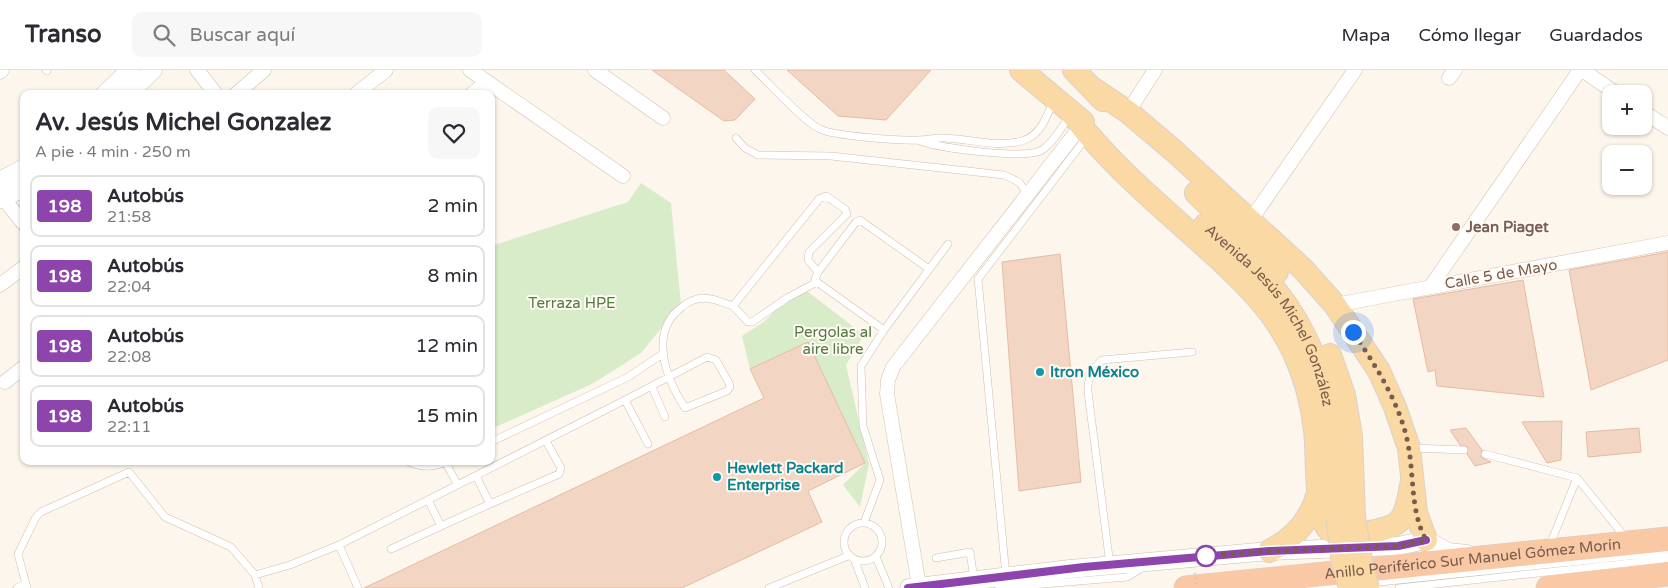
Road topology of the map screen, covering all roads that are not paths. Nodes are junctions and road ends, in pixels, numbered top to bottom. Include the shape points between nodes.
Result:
1 (130, 70) edge
2 (153, 70) edge
3 (197, 70) edge
4 (264, 70) edge
5 (386, 70) edge
6 (470, 70) edge
7 (595, 70) edge
8 (755, 70) edge
9 (1021, 70) edge
10 (1074, 70) edge
11 (1155, 70) edge
12 (1355, 70) edge
13 (1581, 70) edge
14 (487, 82) junction
15 (1604, 85) edge
16 (1092, 88) junction
17 (109, 90) edge
18 (132, 90) edge
19 (213, 90) edge
20 (241, 90) edge
21 (361, 90) edge
22 (477, 90) edge
23 (1054, 99) junction
24 (1128, 112) junction
25 (1652, 117) edge
26 (663, 118) dead end
27 (1080, 125) junction
28 (1668, 128) edge
29 (736, 138) dead end
30 (917, 140) junction
31 (20, 170) edge
32 (623, 176) dead end
33 (0, 181) edge
34 (20, 190) edge
35 (1028, 195) junction
36 (2, 199) edge
37 (20, 220) edge
38 (1250, 222) junction
39 (1668, 243) edge
40 (948, 244) dead end
41 (929, 269) junction
42 (20, 270) edge
43 (818, 272) junction
44 (817, 282) junction
45 (0, 285) edge
46 (1431, 286) junction
47 (733, 306) junction
48 (1335, 306) junction
49 (884, 330) junction
50 (1192, 352) dead end
51 (664, 353) junction
52 (20, 370) edge
53 (668, 379) junction
54 (3, 382) edge
55 (20, 382) edge
56 (652, 387) junction
57 (625, 400) junction
58 (665, 418) dead end
59 (495, 440) edge
60 (546, 441) junction
61 (648, 444) dead end
62 (1409, 448) junction
63 (1464, 450) dead end
64 (1485, 454) dead end
65 (414, 465) edge
66 (437, 465) edge
67 (449, 465) edge
68 (476, 476) junction
69 (1577, 478) junction
70 (1412, 481) junction
71 (457, 484) junction
72 (1318, 493) junction
73 (428, 500) junction
74 (490, 504) junction
75 (1345, 517) junction
76 (864, 523) junction
77 (441, 526) junction
78 (1668, 539) edge
79 (1426, 540) junction
80 (1630, 543) junction
81 (339, 545) junction
82 (391, 549) dead end
83 (1269, 551) junction
84 (1547, 552) junction
85 (1668, 552) edge
86 (848, 556) junction
87 (876, 557) junction
88 (1505, 557) junction
89 (936, 558) dead end
90 (1668, 559) edge
91 (855, 561) junction
92 (1153, 561) junction
93 (1110, 565) junction
94 (1668, 574) edge
95 (255, 575) junction
96 (1006, 576) junction
97 (967, 580) junction
98 (1191, 581) edge
99 (1608, 584) edge
100 (26, 586) edge
101 (914, 587) edge
102 (17, 588) edge
103 (259, 588) edge
104 (358, 588) edge
105 (769, 588) edge
106 (865, 588) edge
107 (889, 588) edge
108 (1288, 588) edge
109 (1350, 588) edge
110 (1368, 588) edge
111 (1399, 588) edge
112 (1548, 588) edge

1 - 17 street
2 - 18 street
3 - 19 street
4 - 20 street
5 - 21 street
6 - 14 street
7 - 26 street
8 - 30 lane via 820,130
9 - 23 main road, Avenida Jesús Michel González
10 - 16 main road, Avenida Jesús Michel González
11 - 24 street
12 - 38 street
13 - 15 street
13 - 46 street
14 - 22 street
14 - 32 street
16 - 24 main road
16 - 75 main road, Avenida Jesús Michel González via 1290,285 1312,318 1328,348 1344,395 1351,436
23 - 27 main road, Avenida Jesús Michel González
23 - 30 lane via 1037,132 1023,141
24 - 38 main road
25 - 28 street
27 - 30 lane via 1034,153 938,147
27 - 35 street
27 - 72 main road via 1099,148 1248,286 1283,332 1309,396 1315,431
27 - 75 main road, Avenida Jesús Michel González via 1107,139 1254,269 1279,295 1300,326 1314,354 1327,396
27 - 96 lane via 978,278
29 - 35 lane via 758,155 831,156 1004,175 1019,182
31 - 33 street
34 - 36 street
35 - 101 street via 893,367 888,380 887,394
36 - 37 street
38 - 48 main road via 1303,269
39 - 46 street, Calle 5 de Mayo
40 - 41 lane
41 - 43 lane via 860,220
41 - 49 lane
42 - 45 street
43 - 44 lane
43 - 47 lane via 808,260 809,252 847,214 826,196 819,199
44 - 47 lane via 752,322 748,322
44 - 49 lane
46 - 48 street, Calle 5 de Mayo
47 - 51 lane via 702,298 682,306 664,330
48 - 62 main road via 1378,371
49 - 76 lane via 860,370 863,426 880,480
50 - 93 lane via 1102,360 1095,365 1090,377 1088,392
51 - 53 lane
51 - 59 lane via 628,377
52 - 54 street
53 - 53 lane via 711,357 716,360 730,387 686,408
53 - 56 lane
54 - 55 street
56 - 57 lane
56 - 58 lane
57 - 60 lane
57 - 61 lane
60 - 68 lane
60 - 74 lane via 560,468 559,474
62 - 63 lane
62 - 70 main road
64 - 69 lane
65 - 66 lane
67 - 71 lane
68 - 71 lane
68 - 74 lane
69 - 80 lane
69 - 84 lane
70 - 72 main road via 1400,520 1394,527 1383,531 1337,534 1328,529
70 - 79 main road via 1420,530
71 - 73 lane
72 - 83 main road via 1315,505 1296,532
73 - 77 lane
73 - 81 lane
74 - 77 lane
75 - 109 main road, Avenida Jesús Michel González, bridge via 1344,564
75 - 110 main road, Avenida Jesús Michel González, bridge
76 - 86 lane via 855,524 845,534 843,543
76 - 87 lane via 873,526 882,538
77 - 82 lane
78 - 80 highway, Anillo Periférico Sur Manuel Gómez Morín
79 - 83 street via 1398,546
79 - 88 street via 1448,552
80 - 84 highway, Anillo Periférico Sur Manuel Gómez Morín
81 - 95 lane
81 - 104 lane
83 - 92 street
84 - 88 highway, Anillo Periférico Sur Manuel Gómez Morín
85 - 108 lane
86 - 91 lane
86 - 105 lane
87 - 91 lane via 867,562
87 - 107 lane
88 - 98 highway, Anillo Periférico Sur Manuel Gómez Morín
89 - 97 lane via 970,552
90 - 111 lane
91 - 106 lane
92 - 93 street
92 - 97 lane via 1127,576 1019,586
93 - 96 street
94 - 99 highway
95 - 100 lane via 231,547 165,516 129,472 40,512 18,554
95 - 103 lane
96 - 97 street
97 - 101 street
99 - 112 highway
100 - 102 lane

